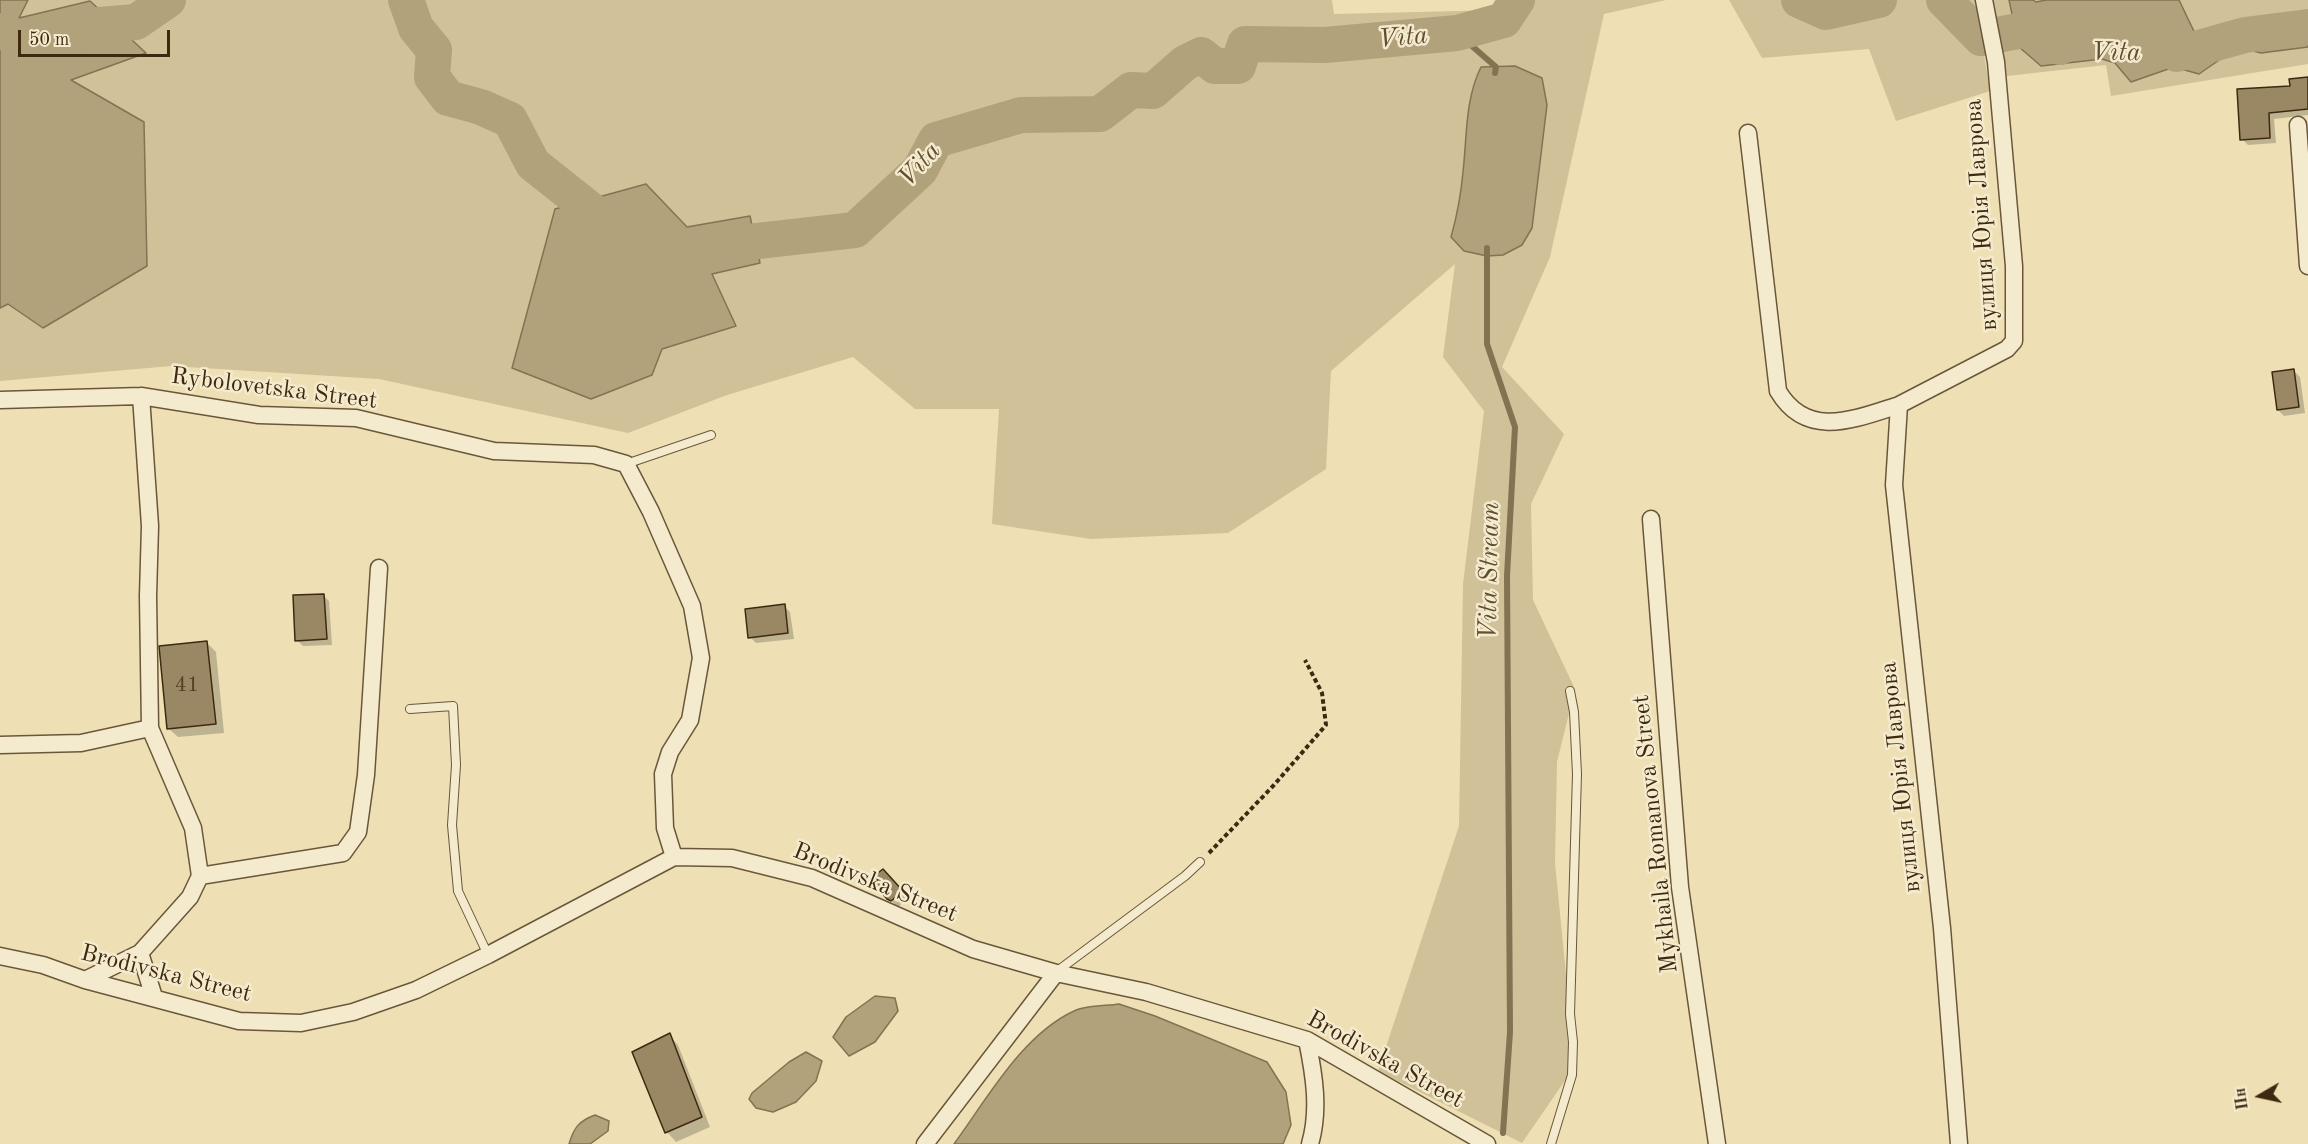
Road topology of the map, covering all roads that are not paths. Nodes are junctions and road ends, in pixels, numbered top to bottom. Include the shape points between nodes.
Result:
1 (1986, 7) edge
2 (2298, 125) dead end
3 (1748, 133) dead end
4 (2308, 266) edge
5 (141, 396) junction
6 (0, 400) edge
7 (1899, 405) junction
8 (711, 435) dead end
9 (627, 464) junction
10 (1652, 519) dead end
11 (379, 568) dead end
12 (1570, 691) dead end
13 (410, 709) dead end
14 (150, 728) junction
15 (0, 745) edge
16 (674, 856) junction
17 (1200, 862) road end
18 (200, 876) junction
19 (140, 953) junction
20 (488, 955) junction
21 (0, 956) edge
22 (1056, 973) junction
23 (85, 980) junction
24 (154, 997) junction
25 (1307, 1040) junction
26 (925, 1144) edge
27 (1310, 1144) edge
28 (1486, 1144) edge
29 (1551, 1144) edge
30 (1718, 1144) edge
31 (1959, 1144) edge

1 - 7 street, вулиця Юрія Лаврова via 1996,62 2013,266 2014,341 2007,349
2 - 4 street
3 - 7 street, вулиця Юрія Лаврова via 1778,391 1796,413 1826,422
5 - 6 street, Rybolovetska Street
5 - 9 street, Rybolovetska Street via 259,415 356,418 494,451 594,455
5 - 14 street via 150,526
7 - 31 street, вулиця Юрія Лаврова via 1894,485 1942,928
8 - 9 lane
9 - 16 street via 692,606 701,658 690,720 670,752 663,774 665,828
10 - 30 street, Mykhaila Romanova Street via 1680,887
11 - 18 street via 366,775 358,832 343,853
12 - 29 lane via 1577,774 1570,1014 1572,1075
13 - 20 lane via 453,706 456,765 452,825 458,891
14 - 15 street via 81,743
14 - 18 street via 193,828
16 - 20 street, Brodivska Street
16 - 22 street, Brodivska Street via 732,858 812,878 973,949
17 - 22 lane
18 - 19 street via 189,897
19 - 23 street
19 - 24 street
20 - 24 street, Brodivska Street via 416,990 353,1012 301,1023 239,1021
21 - 23 street, Brodivska Street via 43,965
22 - 25 street, Brodivska Street via 1146,992
22 - 26 street
23 - 24 street, Brodivska Street
25 - 27 street via 1315,1078 1316,1126
25 - 28 street, Brodivska Street

